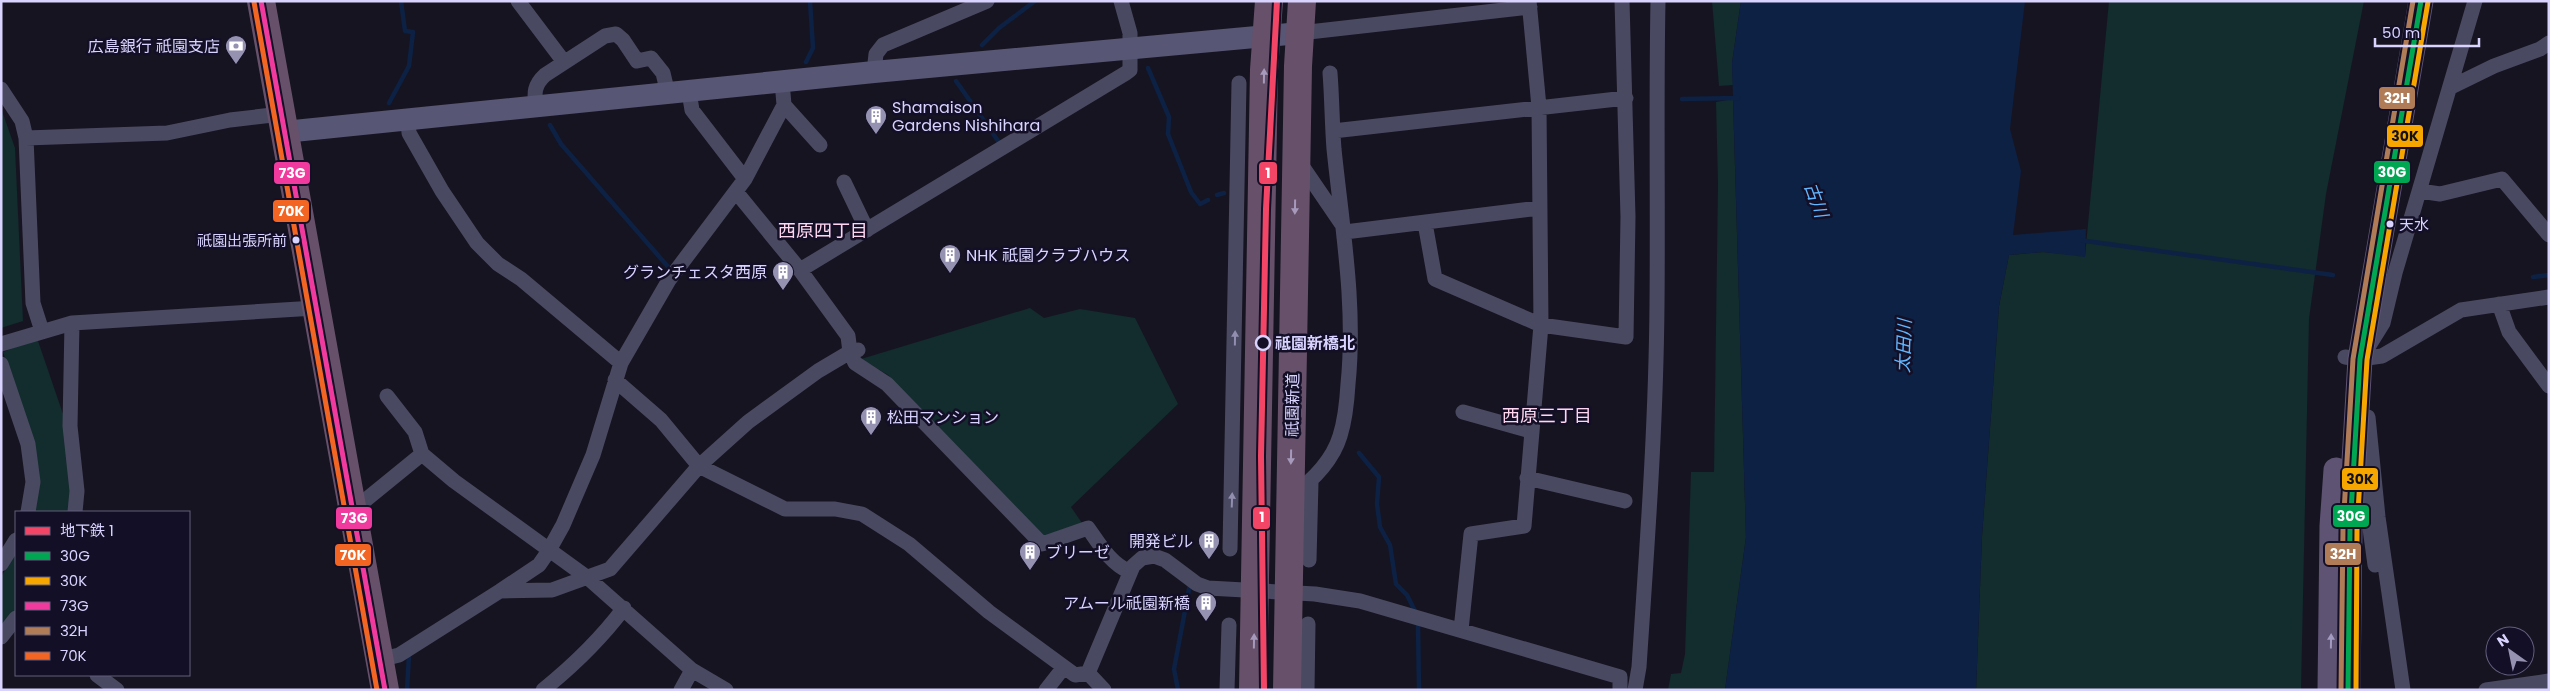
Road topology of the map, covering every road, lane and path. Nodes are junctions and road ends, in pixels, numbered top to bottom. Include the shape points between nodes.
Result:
1 (261, 1) edge
2 (518, 1) edge
3 (987, 1) edge
4 (1121, 1) edge
5 (1269, 1) edge
6 (1302, 1) edge
7 (1622, 1) edge
8 (1658, 1) edge
9 (2405, 1) edge
10 (2421, 1) edge
11 (2475, 1) edge
12 (1529, 4) edge
13 (1300, 33) junction
14 (1267, 36) junction
15 (2549, 43) edge
16 (1129, 49) junction
17 (564, 62) junction
18 (874, 72) junction
19 (1330, 73) dead end
20 (782, 81) junction
21 (1239, 83) dead end
22 (2451, 88) junction
23 (1, 89) edge
24 (679, 93) junction
25 (1626, 98) junction
26 (784, 105) junction
27 (536, 107) junction
28 (1539, 107) junction
29 (408, 120) junction
30 (282, 123) junction
31 (1333, 131) junction
32 (26, 138) junction
33 (820, 145) dead end
34 (1296, 156) junction
35 (1263, 175) junction
36 (745, 179) junction
37 (844, 182) dead end
38 (2420, 191) junction
39 (737, 193) junction
40 (1238, 196) junction
41 (1539, 208) junction
42 (1425, 224) junction
43 (867, 230) junction
44 (1344, 230) junction
45 (2549, 235) edge
46 (800, 270) junction
47 (2549, 297) edge
48 (2499, 304) junction
49 (315, 308) junction
50 (72, 323) junction
51 (1541, 325) junction
52 (42, 331) junction
53 (1, 344) edge
54 (854, 351) junction
55 (2352, 358) junction
56 (621, 362) junction
57 (1, 364) edge
58 (615, 380) junction
59 (2549, 386) edge
60 (387, 396) dead end
61 (1463, 412) dead end
62 (2368, 418) dead end
63 (1531, 431) junction
64 (422, 454) junction
65 (699, 466) junction
66 (1232, 469) junction
67 (1527, 478) junction
68 (1301, 489) junction
69 (2352, 489) junction
70 (1257, 496) junction
71 (1626, 501) dead end
72 (28, 511) edge
73 (74, 511) edge
74 (352, 511) junction
75 (15, 542) edge
76 (1230, 549) dead end
77 (548, 552) junction
78 (1309, 560) dead end
79 (1, 564) edge
80 (1130, 572) junction
81 (588, 578) junction
82 (1255, 591) junction
83 (500, 592) junction
84 (1288, 592) junction
85 (2388, 592) junction
86 (624, 608) junction
87 (15, 620) edge
88 (1308, 624) dead end
89 (1230, 625) dead end
90 (1461, 630) junction
91 (7, 636) edge
92 (379, 660) junction
93 (1064, 667) junction
94 (692, 670) junction
95 (1088, 673) junction
96 (98, 676) edge
97 (2549, 681) edge
98 (117, 690) edge
99 (385, 690) edge
100 (543, 690) edge
101 (681, 690) edge
102 (726, 690) edge
103 (1046, 690) edge
104 (1104, 690) edge
105 (1227, 690) edge
106 (1253, 690) edge
107 (1287, 690) edge
108 (1307, 690) edge
109 (1620, 690) edge
110 (1635, 690) edge
111 (2330, 690) edge
112 (2348, 690) edge
113 (2402, 690) edge
114 (2486, 690) edge

1 - 30 highway
2 - 17 street
3 - 18 street via 882,45 876,54
4 - 16 street via 1130,33
5 - 14 highway, 祇園新道
6 - 13 highway, 祇園新道
7 - 25 street
8 - 110 street via 1653,449
9 - 55 main road
10 - 55 main road
11 - 22 street
12 - 13 street
12 - 28 street
13 - 14 street
13 - 34 highway, 祇園新道
14 - 16 street
35 -> 14 highway, 祇園新道
15 - 22 street via 2540,50 2494,66
16 - 18 street
16 - 43 street via 1130,70 1126,73
17 - 24 street via 605,36 616,34 637,60 651,58
17 - 27 street via 537,82 534,92
18 - 20 street
19 - 31 street
20 - 24 street
20 - 26 street
21 - 40 street
22 - 38 street
23 - 32 street via 22,121
24 - 27 street
24 - 36 street
25 - 28 street
25 - 51 street via 1626,338
26 - 33 street
26 - 36 street
27 - 29 street
28 - 31 street
28 - 41 street
29 - 30 street
29 - 56 street via 409,133 442,191 478,243 498,264 521,279
30 - 32 street via 230,120 167,133
30 - 49 highway
31 - 44 street
32 - 52 street via 33,303
34 - 44 street
34 -> 68 highway, 祇園新道
35 - 40 street
35 - 70 highway, 祇園新道
36 - 39 street
37 - 43 street
38 - 45 street via 2440,194 2502,179
38 - 55 street via 2379,333
39 - 46 street
39 - 56 street via 670,280
66 -> 40 street
41 - 42 street
41 - 51 street
42 - 44 street
42 - 51 street via 1435,279
43 - 46 street
44 - 68 street via 1352,344 1346,404 1338,442 1330,457
46 - 54 street via 848,336
47 - 48 street
48 - 55 street via 2461,310 2382,356
48 - 59 street via 2509,332
49 - 50 street
49 - 74 highway
50 - 52 street
50 - 73 street via 70,426 77,491
51 - 63 street
52 - 53 street
54 - 65 street via 818,370 754,417
54 - 80 street via 855,362 887,384 1042,544 1088,528 1110,559
55 - 69 main road
111 -> 55 main road via 2332,526
56 - 58 street
57 - 72 street via 28,444 33,482
58 - 65 street via 661,420
58 - 77 street via 593,455
60 - 64 street via 415,432
61 - 63 street
62 - 85 street
63 - 67 street
64 - 74 street
64 - 77 street
65 - 81 street via 610,569
65 - 93 street via 785,509 835,508 862,514 909,544 989,612
66 - 70 street
76 -> 66 street
67 - 71 street
67 - 90 street via 1524,526 1471,534
68 - 78 street
68 - 84 highway, 祇園新道
69 - 85 street via 2366,499 2378,585
69 - 112 main road
70 - 82 highway, 祇園新道
74 - 92 highway
75 - 79 street
77 - 81 street
77 - 83 street via 539,565
80 - 82 street via 1137,561 1154,556 1202,586
80 - 95 street
81 - 83 street via 552,590
81 - 86 street
82 - 84 street
106 -> 82 highway, 祇園新道
83 - 92 street via 399,655
84 - 90 street via 1360,601
84 - 107 highway, 祇園新道
85 - 113 street
86 - 94 street
86 - 100 street via 578,662
87 - 91 street
88 - 108 street
89 - 105 street
90 - 109 street via 1620,677
92 - 99 highway
93 - 95 street via 1075,675
93 - 103 street
94 - 101 street
94 - 102 street
95 - 104 street
96 - 98 street
97 - 114 street

